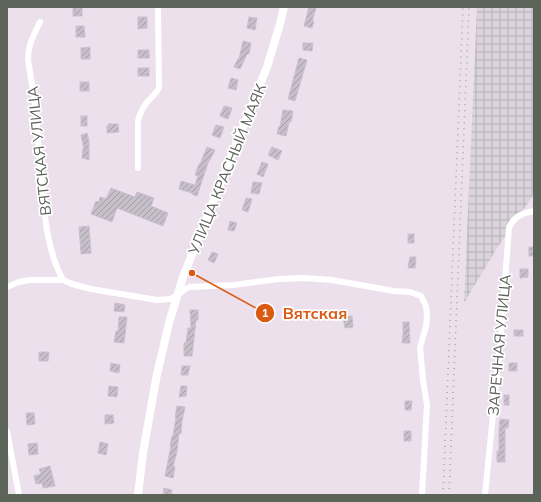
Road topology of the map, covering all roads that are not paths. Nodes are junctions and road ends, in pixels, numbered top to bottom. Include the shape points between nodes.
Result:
1 (158, 7) edge
2 (284, 7) edge
3 (40, 22) dead end
4 (138, 168) dead end
5 (534, 211) edge
6 (63, 280) junction
7 (7, 287) edge
8 (178, 295) junction
9 (7, 431) edge
10 (19, 495) edge
11 (138, 495) edge
12 (422, 495) edge
13 (485, 495) edge

1 - 4 street via 159,88 139,116
2 - 8 street, УЛИЦА КРАСНЫЙ МАЯК via 267,67
3 - 6 street, ВЯТСКАЯ УЛИЦА via 29,44 28,59 48,233 54,260
5 - 13 street, ЗАРЕЧНАЯ УЛИЦА via 514,218 509,228
6 - 7 street via 29,280
6 - 8 street via 91,289 157,300
8 - 11 street, УЛИЦА КРАСНЫЙ МАЯК via 156,380
8 - 12 street via 190,287 305,278 410,292 421,296 427,314 420,347 427,405
9 - 10 street

